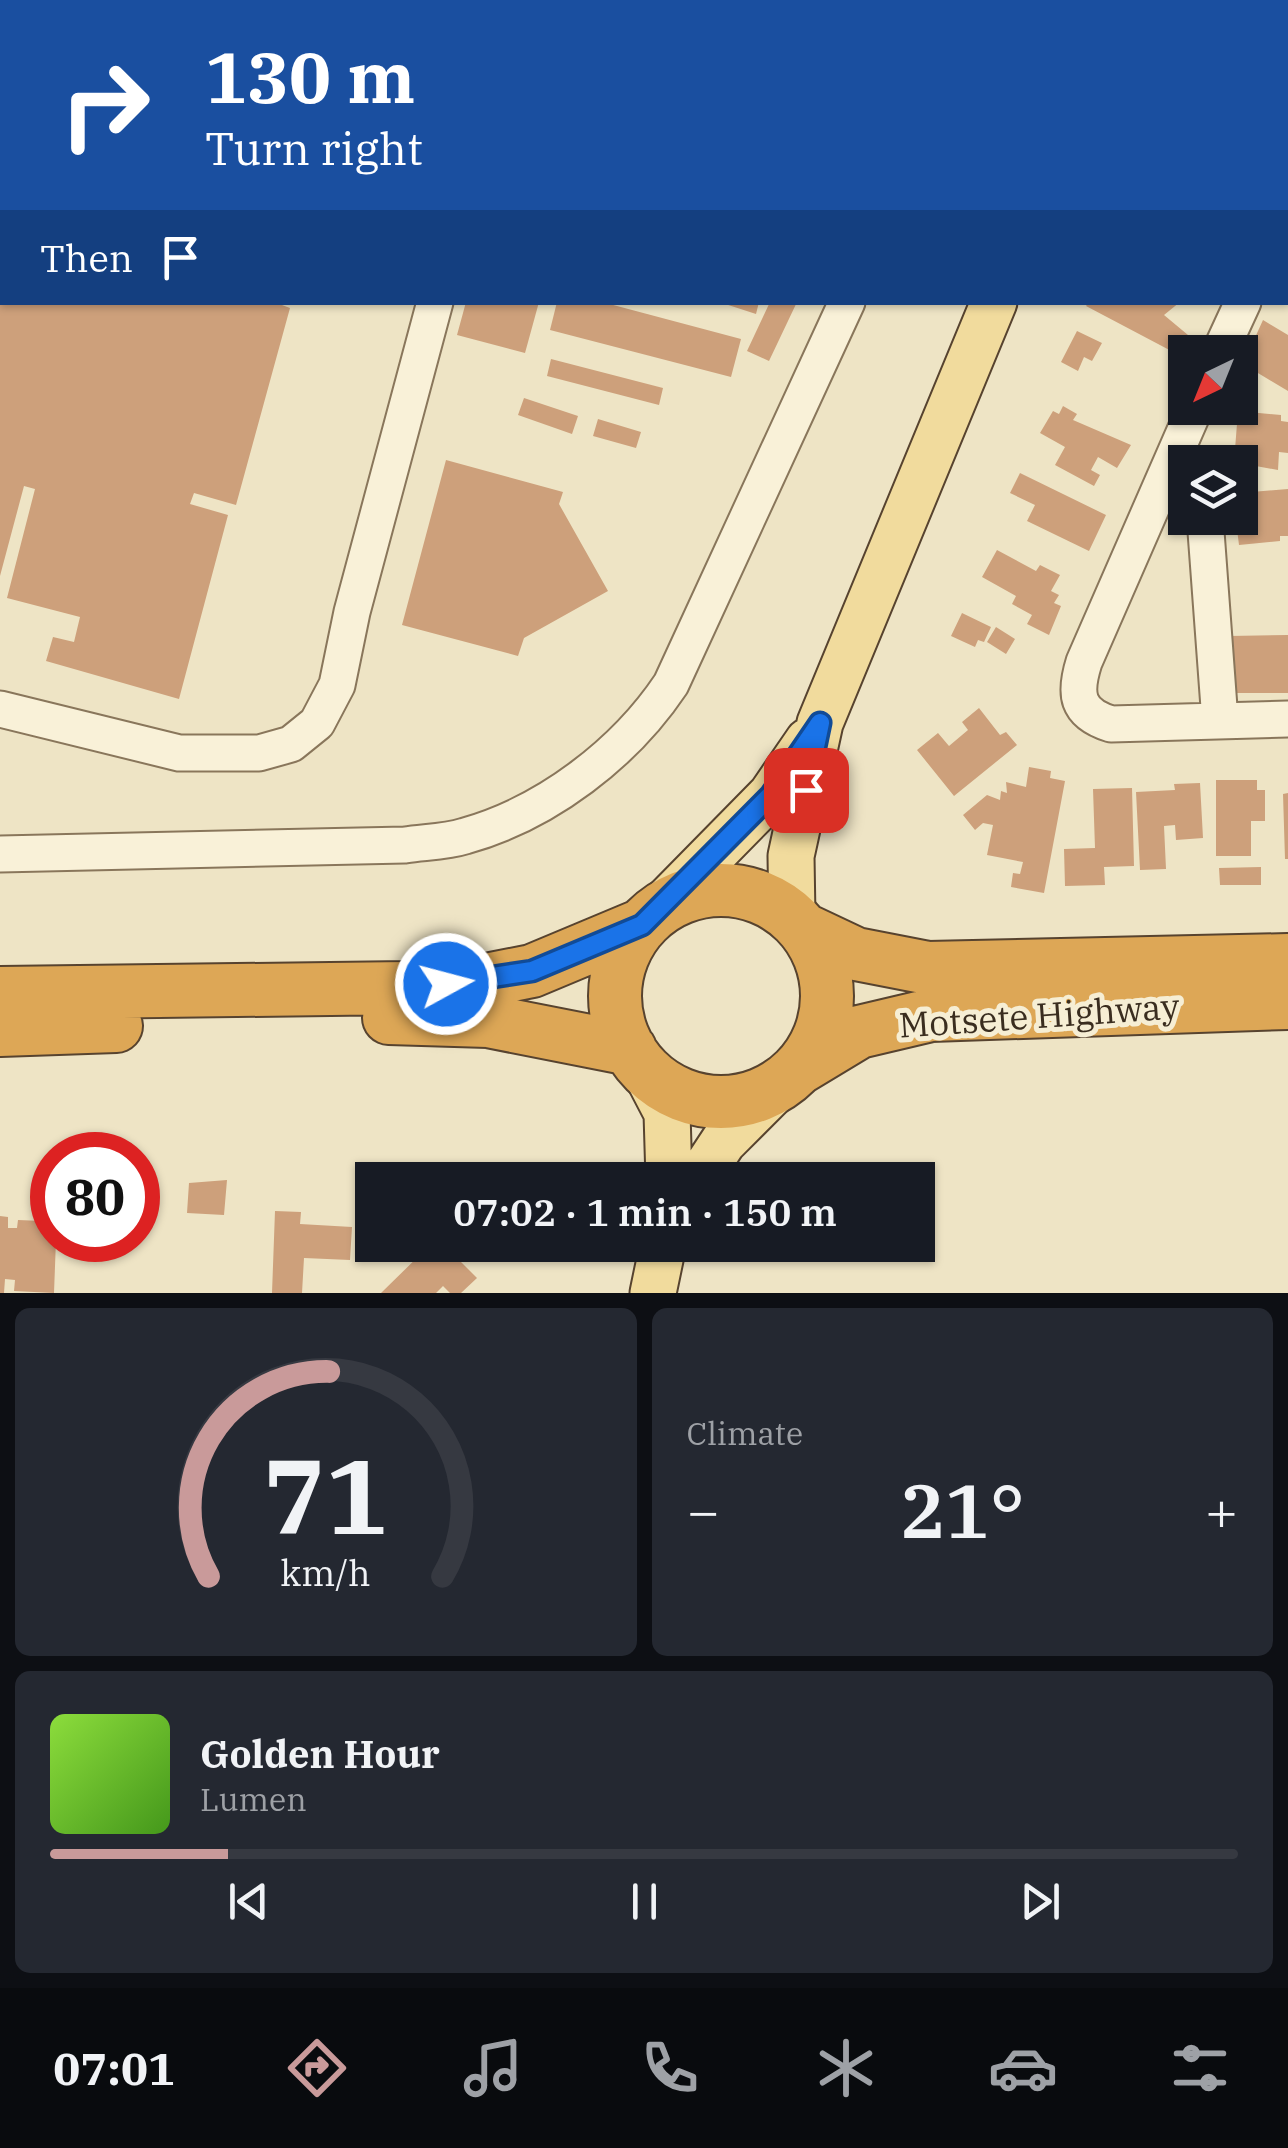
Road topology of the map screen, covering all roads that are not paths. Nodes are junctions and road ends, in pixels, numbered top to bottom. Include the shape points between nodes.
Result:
1 (434, 305) edge
2 (846, 305) edge
3 (993, 305) edge
4 (1242, 305) edge
5 (1228, 335) edge
6 (1189, 425) edge
7 (1206, 535) edge
8 (0, 709) edge
9 (1288, 720) edge
10 (1220, 721) junction
11 (820, 723) junction
12 (0, 854) edge
13 (650, 918) junction
14 (798, 923) junction
15 (1288, 960) edge
16 (0, 992) edge
17 (1288, 1003) edge
18 (0, 1030) edge
19 (636, 1058) junction
20 (792, 1074) junction
21 (668, 1162) edge
22 (710, 1162) edge
23 (660, 1262) edge
24 (654, 1293) edge

1 - 8 street via 337,685 318,723 291,744 259,754 179,753
2 - 12 street via 671,684 616,751 543,801 461,838 405,845
3 - 11 main road
4 - 5 street
6 - 10 street via 1076,687 1084,712 1111,724
7 - 10 street
9 - 10 street
11 - 13 main road via 771,795
11 - 14 main road via 791,856
13 - 14 highway via 684,896 712,890 768,901
13 - 16 highway via 532,971 466,982
13 - 19 highway via 629,943 616,985 616,1007
14 - 15 highway, Motsete Highway via 856,954 928,968
14 - 20 highway via 819,954 826,1014 817,1042
17 - 20 highway, Motsete Highway via 931,1015 860,1032
18 - 19 highway via 412,1017 488,1021
19 - 20 highway via 679,1092 722,1102 744,1100
19 - 21 main road via 666,1113
20 - 22 main road
23 - 24 main road

